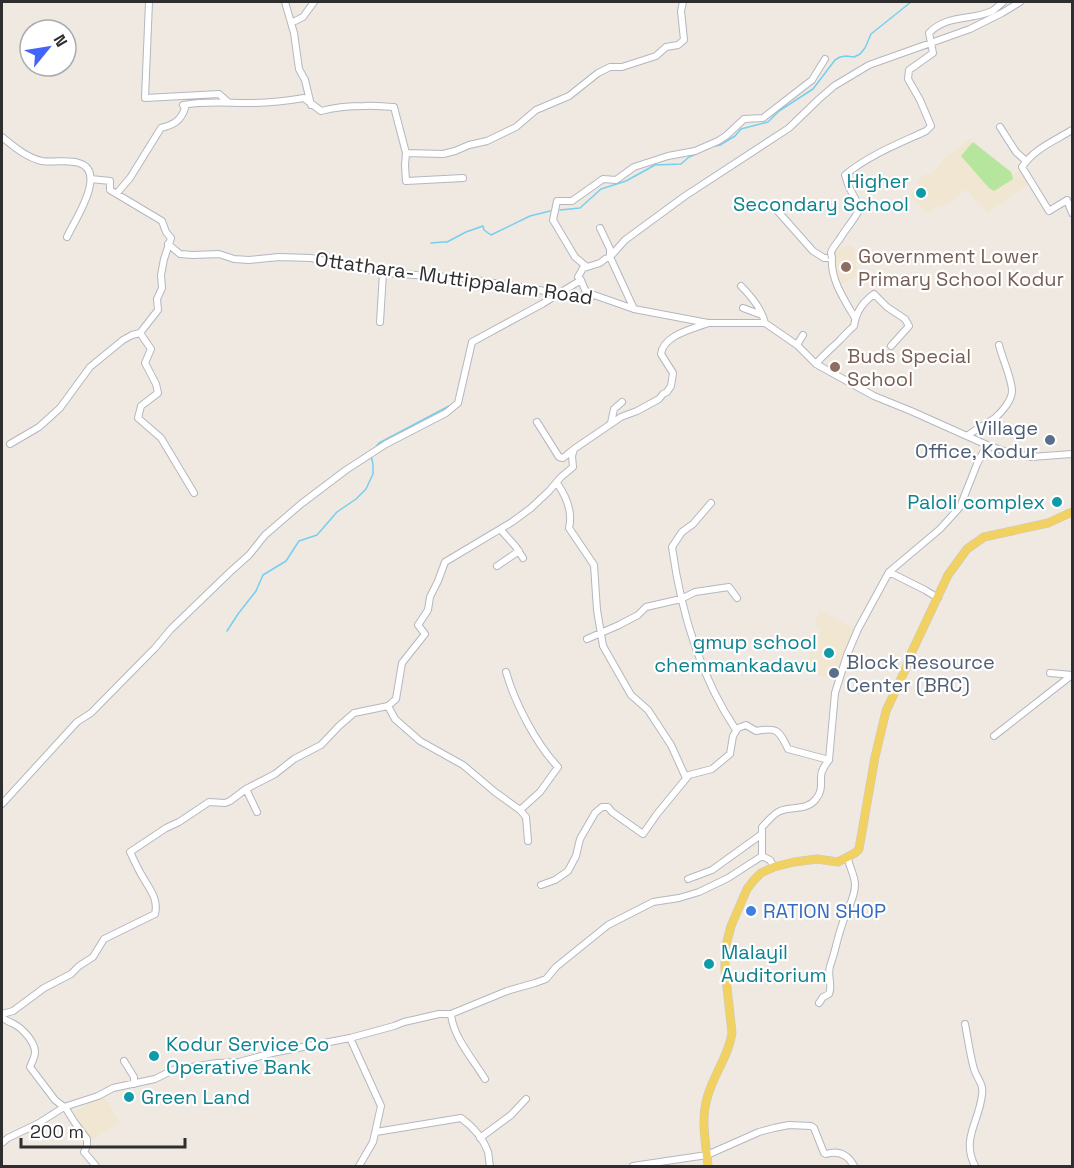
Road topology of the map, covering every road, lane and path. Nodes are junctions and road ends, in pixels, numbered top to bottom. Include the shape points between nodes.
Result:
1 (149, 2) edge
2 (285, 2) edge
3 (314, 2) edge
4 (682, 2) edge
5 (1003, 2) edge
6 (1020, 2) edge
7 (291, 23) junction
8 (931, 43) junction
9 (825, 59) dead end
10 (228, 102) junction
11 (311, 105) junction
12 (1000, 127) dead end
13 (1072, 130) edge
14 (2, 137) edge
15 (406, 153) junction
16 (1026, 161) junction
17 (463, 178) dead end
18 (91, 179) junction
19 (117, 193) dead end
20 (774, 207) dead end
21 (1072, 213) edge
22 (600, 228) dead end
23 (67, 237) dead end
24 (168, 244) junction
25 (610, 257) junction
26 (832, 257) junction
27 (587, 267) junction
28 (383, 273) junction
29 (582, 280) junction
30 (741, 286) dead end
31 (560, 293) junction
32 (594, 296) junction
33 (743, 308) dead end
34 (634, 309) junction
35 (763, 315) junction
36 (855, 318) junction
37 (380, 322) dead end
38 (708, 323) junction
39 (765, 323) junction
40 (140, 333) junction
41 (803, 335) dead end
42 (797, 345) junction
43 (999, 345) dead end
44 (891, 346) dead end
45 (816, 364) junction
46 (622, 402) dead end
47 (537, 422) dead end
48 (611, 423) junction
49 (967, 436) junction
50 (10, 444) dead end
51 (987, 445) junction
52 (574, 449) junction
53 (1072, 454) edge
54 (556, 483) junction
55 (194, 493) dead end
56 (711, 503) dead end
57 (1072, 512) edge
58 (501, 530) junction
59 (519, 551) junction
60 (523, 558) dead end
61 (497, 566) dead end
62 (890, 572) junction
63 (737, 598) dead end
64 (938, 598) junction
65 (681, 599) junction
66 (601, 632) junction
67 (587, 639) dead end
68 (506, 672) dead end
69 (1050, 673) dead end
70 (1072, 675) edge
71 (388, 706) junction
72 (736, 730) junction
73 (994, 736) dead end
74 (829, 759) junction
75 (686, 778) junction
76 (246, 789) junction
77 (2, 804) edge
78 (520, 810) junction
79 (257, 812) dead end
80 (762, 834) junction
81 (528, 841) dead end
82 (762, 856) junction
83 (848, 858) junction
84 (774, 867) junction
85 (688, 879) dead end
86 (541, 885) dead end
87 (819, 1003) dead end
88 (452, 1014) junction
89 (2, 1015) edge
90 (965, 1024) dead end
91 (350, 1038) junction
92 (124, 1061) dead end
93 (485, 1079) dead end
94 (134, 1084) junction
95 (526, 1099) dead end
96 (65, 1107) junction
97 (376, 1132) junction
98 (480, 1138) junction
99 (2, 1143) edge
100 (707, 1155) junction
101 (96, 1167) edge
102 (359, 1167) edge
103 (490, 1167) edge
104 (633, 1167) edge
105 (708, 1167) edge
106 (854, 1167) edge
107 (975, 1167) edge

1 - 10 street via 145,98 219,94
2 - 7 street
3 - 7 street via 303,17
4 - 15 street via 684,40 678,45 666,47 640,62 598,73 569,96 537,110 516,127 487,141 443,154
5 - 8 street via 991,11 939,25 929,33
6 - 8 street via 970,29
7 - 11 street
8 - 25 street via 869,65 834,86 789,128 685,196 625,240
8 - 26 street via 933,53 909,70 908,79 930,126 865,160 845,175 861,208 833,245
9 - 27 street via 813,80 763,118 744,119 718,141 634,167 616,180 603,179 572,201 557,201 553,220 575,257
10 - 11 street via 304,98
10 - 19 street via 183,105 183,115 173,125 161,128
11 - 15 street via 321,111 366,105 394,107
12 - 16 street
13 - 16 street
14 - 18 street via 42,161 81,163
15 - 17 street via 406,181
16 - 21 street via 1022,167 1049,211 1067,200
18 - 23 street
18 - 24 street via 110,181 110,190 162,221 171,238
20 - 26 street via 813,251 824,258
22 - 25 street
24 - 28 street, Ottathara- Muttippalam Road via 180,254 219,254 249,260 311,258
24 - 40 street via 158,310
25 - 27 street
25 - 34 street
26 - 36 street via 842,296
27 - 29 street via 578,277
28 - 31 street, Ottathara- Muttippalam Road via 463,278
28 - 37 street
29 - 31 street
29 - 32 street via 585,290
30 - 35 street
31 - 32 street, Ottathara- Muttippalam Road
31 - 77 street via 472,342 458,403 346,470 265,535 91,713 77,722
32 - 34 street, Ottathara- Muttippalam Road
33 - 35 street
34 - 38 street, Ottathara- Muttippalam Road
35 - 39 street
36 - 44 street via 864,301 874,294 909,326
36 - 45 street via 854,326
38 - 39 street, Ottathara- Muttippalam Road
38 - 48 street via 665,342 661,354 673,373 667,392
39 - 42 street
40 - 50 street via 123,340 90,367 60,408 39,427
40 - 55 street via 151,350 145,363 158,393 141,405 138,418 161,438
41 - 42 street
42 - 45 street
43 - 49 street via 1011,396 998,416
45 - 49 street via 874,396
46 - 48 street via 614,409
47 - 52 street via 559,457
48 - 52 street
49 - 51 street
51 - 53 street via 1031,457
51 - 62 street via 960,507
52 - 54 street via 573,467
54 - 58 street
54 - 66 street via 570,508 569,528 594,565
56 - 65 street via 672,548
57 - 64 main road via 1048,523 975,542 948,575
58 - 59 street
58 - 71 street via 445,562 428,610 418,625 425,634 402,663 396,699
59 - 60 street
59 - 61 street
62 - 64 street
62 - 74 street via 847,655 836,693
63 - 65 street via 729,587 695,592
64 - 83 main road via 886,711 861,844
65 - 66 street via 646,607 638,615
65 - 72 street via 703,668
66 - 67 street
66 - 75 street via 603,646 631,695 648,710 666,736
68 - 78 street via 532,730 558,767 540,792
69 - 70 street
70 - 73 street
71 - 76 street via 354,713 321,745
71 - 78 street via 395,719 420,741 463,765
72 - 74 street via 746,725 756,731 770,728 782,736 788,749
72 - 75 street via 730,754 712,769
74 - 80 street via 823,767 816,799 800,808 779,811 762,827
75 - 86 street via 643,834 608,807 602,807 580,839 568,871
76 - 79 street
76 - 89 street via 225,803 209,802 130,852 154,896 155,914 104,939 93,957 71,974
78 - 81 street via 526,817
80 - 82 street
80 - 85 street via 712,870
82 - 84 street
82 - 88 street via 699,892 653,902 608,925 546,979
83 - 84 main road
83 - 87 street via 854,874 854,897 828,973 831,989
84 - 100 main road via 747,889 725,949 732,1033 703,1116
88 - 91 street via 404,1022
88 - 93 street via 461,1041
89 - 96 street via 31,1041 35,1055 30,1066 55,1100
90 - 107 street via 974,1070 982,1084 969,1146
91 - 94 street via 239,1062 173,1070
91 - 97 street via 381,1107
92 - 94 street
94 - 96 street
95 - 98 street
96 - 99 street
96 - 101 street via 87,1139 84,1152
97 - 98 street via 461,1118
97 - 102 street
98 - 103 street
100 - 104 street
100 - 105 main road
100 - 106 street via 759,1132 806,1125 814,1128 824,1153 842,1153

